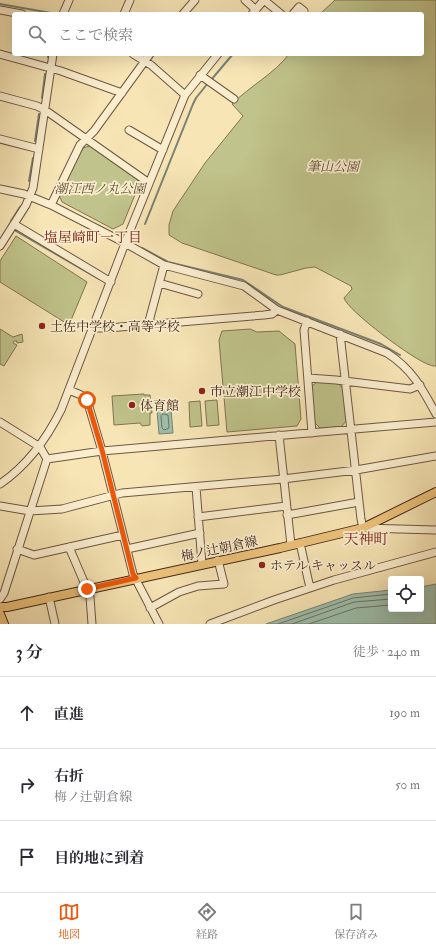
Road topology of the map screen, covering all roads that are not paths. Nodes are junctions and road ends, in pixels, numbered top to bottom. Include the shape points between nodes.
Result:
1 (69, 0) edge
2 (130, 0) edge
3 (195, 0) edge
4 (245, 0) edge
5 (264, 0) edge
6 (0, 10) edge
7 (304, 11) dead end
8 (12, 12) edge
9 (64, 12) edge
10 (125, 12) edge
11 (185, 12) edge
12 (254, 12) edge
13 (279, 12) edge
14 (295, 12) edge
15 (0, 54) edge
16 (53, 56) edge
17 (137, 56) edge
18 (148, 56) edge
19 (216, 56) edge
20 (144, 60) junction
21 (51, 67) junction
22 (200, 75) junction
23 (122, 93) junction
24 (185, 95) junction
25 (0, 96) edge
26 (234, 99) dead end
27 (45, 110) junction
28 (129, 130) dead end
29 (86, 138) junction
30 (0, 139) edge
31 (39, 149) junction
32 (163, 150) junction
33 (149, 183) junction
34 (0, 189) edge
35 (31, 196) junction
36 (51, 205) junction
37 (14, 224) junction
38 (125, 243) junction
39 (1, 244) edge
40 (164, 265) junction
41 (111, 282) junction
42 (159, 283) junction
43 (198, 294) dead end
44 (277, 310) junction
45 (307, 321) junction
46 (148, 325) junction
47 (93, 328) junction
48 (340, 334) junction
49 (308, 378) junction
50 (346, 381) junction
51 (420, 385) junction
52 (69, 390) junction
53 (436, 414) edge
54 (0, 422) edge
55 (436, 422) edge
56 (351, 430) junction
57 (312, 432) junction
58 (279, 435) junction
59 (40, 447) junction
60 (102, 450) junction
61 (436, 456) edge
62 (47, 459) junction
63 (356, 470) junction
64 (283, 479) junction
65 (0, 484) edge
66 (196, 487) junction
67 (436, 492) edge
68 (113, 495) junction
69 (359, 502) junction
70 (0, 506) edge
71 (286, 506) junction
72 (30, 511) junction
73 (287, 515) junction
74 (198, 517) junction
75 (363, 528) junction
76 (436, 530) edge
77 (200, 533) junction
78 (123, 535) junction
79 (300, 543) junction
80 (290, 545) junction
81 (69, 547) junction
82 (17, 549) junction
83 (127, 549) junction
84 (436, 552) edge
85 (218, 560) junction
86 (202, 564) junction
87 (136, 578) junction
88 (310, 588) junction
89 (87, 589) junction
90 (49, 597) junction
91 (0, 599) edge
92 (0, 607) edge
93 (150, 608) junction
94 (0, 614) edge
95 (4, 624) edge
96 (55, 624) edge
97 (92, 624) edge
98 (159, 624) edge
99 (210, 624) edge

1 - 9 street
2 - 10 street
3 - 11 street
4 - 12 street
5 - 12 street
5 - 13 street
6 - 8 street
7 - 14 street via 299,7
15 - 21 street
16 - 21 street
17 - 20 street
18 - 20 street
19 - 22 street
20 - 23 street
20 - 24 street
21 - 23 street
21 - 27 street
22 - 24 street
22 - 26 street
23 - 29 street
24 - 32 street
25 - 27 street
27 - 29 street
27 - 31 street
28 - 32 street
29 - 33 street
29 - 36 street via 80,145
30 - 31 street
31 - 35 street
32 - 33 street
33 - 38 street
34 - 35 street
35 - 36 street
35 - 37 street
36 - 38 street
37 - 39 street
37 - 41 street
38 - 40 street
38 - 41 street
40 - 42 street
40 - 44 street via 237,283
41 - 47 street
42 - 43 street
42 - 46 street
44 - 45 street
44 - 46 street via 264,315
45 - 48 street
45 - 49 street via 304,330
46 - 47 street
47 - 52 street
48 - 50 street
48 - 51 street via 399,360
49 - 50 street
49 - 57 street
50 - 51 street via 410,389
50 - 56 street
51 - 53 street
52 - 59 street
52 - 60 street via 87,400
54 - 59 street
55 - 56 street
56 - 57 street
56 - 63 street
57 - 58 street
58 - 60 street
58 - 64 street
59 - 62 street
59 - 65 street
60 - 62 street
60 - 68 street
61 - 63 street
62 - 72 street
63 - 64 street
63 - 69 street
64 - 66 street
64 - 71 street
66 - 68 street
66 - 74 street
67 - 75 main road, 梅ノ辻朝倉線
68 - 72 street via 62,509
68 - 78 street
69 - 73 street
69 - 75 street
70 - 72 street
71 - 73 street
71 - 74 street
72 - 82 street
73 - 80 street
74 - 77 street
75 - 76 street
75 - 79 main road, 梅ノ辻朝倉線
77 - 83 street
77 - 86 street
78 - 81 street
78 - 83 street
79 - 80 main road, 梅ノ辻朝倉線
79 - 88 street
80 - 85 main road, 梅ノ辻朝倉線
81 - 82 street via 34,555
81 - 89 street
82 - 91 street
83 - 87 street
84 - 88 street
85 - 86 main road, 梅ノ辻朝倉線
85 - 93 street via 224,584 198,586 179,592
86 - 87 main road, 梅ノ辻朝倉線
87 - 89 main road, 梅ノ辻朝倉線
87 - 93 street
88 - 99 street
89 - 90 main road, 梅ノ辻朝倉線
89 - 97 street
90 - 92 main road, 梅ノ辻朝倉線
90 - 96 street
93 - 98 street
94 - 95 main road

